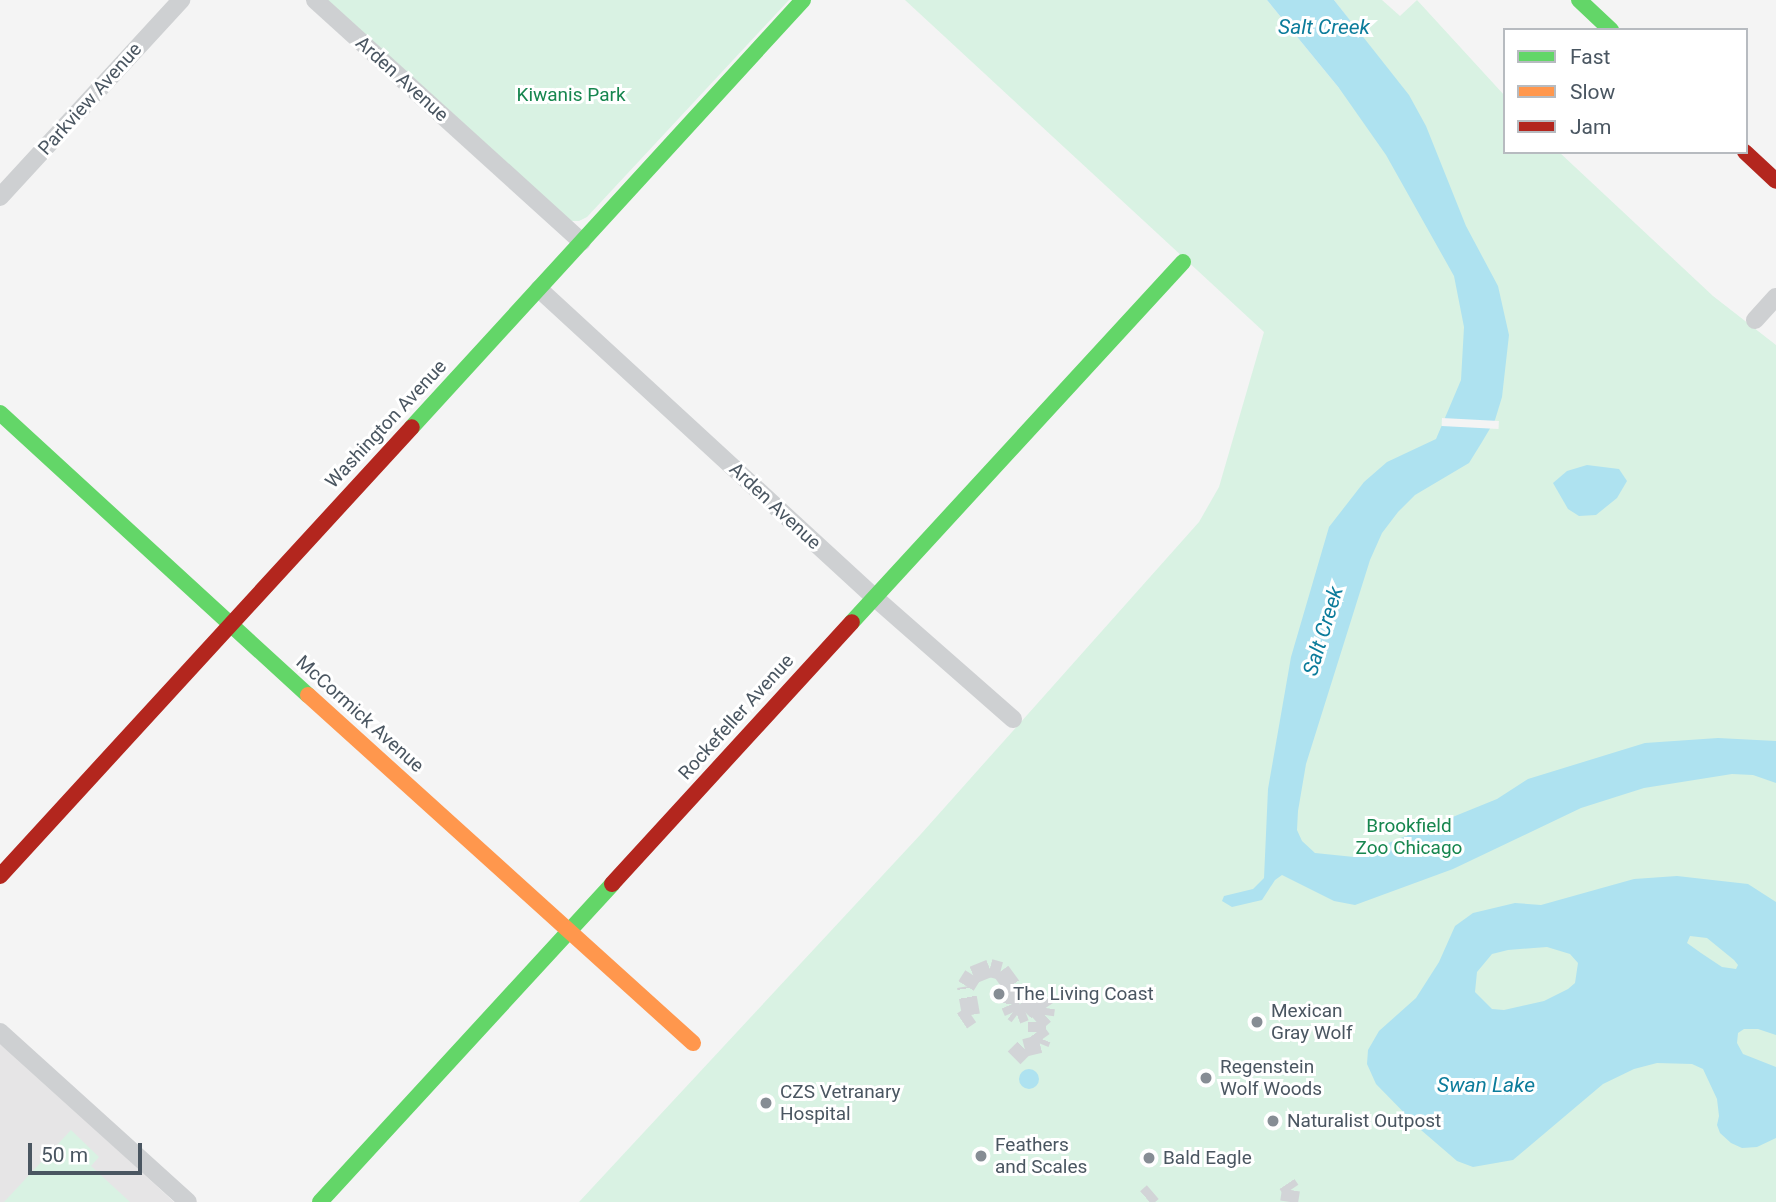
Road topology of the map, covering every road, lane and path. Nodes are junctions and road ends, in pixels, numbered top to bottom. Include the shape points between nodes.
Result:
1 (181, 0) edge
2 (315, 0) edge
3 (803, 0) edge
4 (1578, 0) edge
5 (1609, 28) edge
6 (1747, 154) edge
7 (1776, 181) edge
8 (0, 198) edge
9 (582, 242) junction
10 (1183, 262) dead end
11 (539, 289) junction
12 (1776, 297) edge
13 (1755, 320) dead end
14 (0, 413) edge
15 (874, 597) junction
16 (230, 624) junction
17 (1013, 719) dead end
18 (3, 867) edge
19 (568, 933) junction
20 (0, 1032) edge
21 (693, 1043) dead end
22 (188, 1202) edge
23 (320, 1202) edge

1 - 8 street, Parkview Avenue
2 - 9 street, Arden Avenue
3 - 9 street, Washington Avenue
4 - 5 street
6 - 7 street
9 - 11 street, Washington Avenue
10 - 15 street, Rockefeller Avenue
11 - 15 street, Arden Avenue
11 - 16 street, Washington Avenue
12 - 13 street
14 - 16 street, McCormick Avenue
15 - 17 street, Arden Avenue
15 - 19 street, Rockefeller Avenue
16 - 18 street, Washington Avenue
16 - 19 street, McCormick Avenue
19 - 21 street, McCormick Avenue
19 - 23 street, Rockefeller Avenue
20 - 22 street

